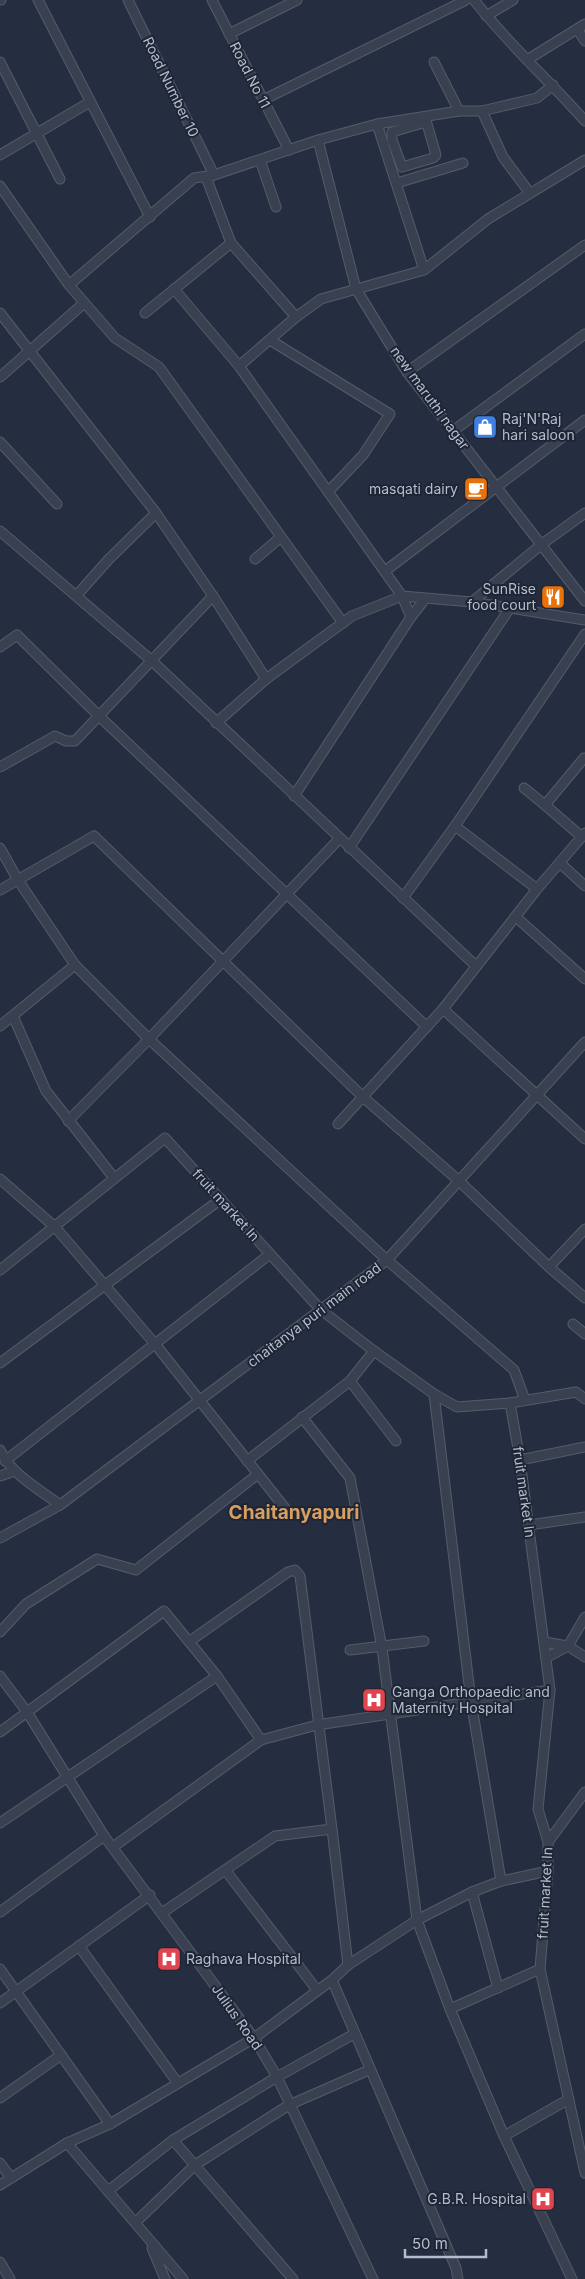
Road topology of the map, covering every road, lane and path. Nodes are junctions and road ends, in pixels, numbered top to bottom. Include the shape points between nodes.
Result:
1 (38, 0) edge
2 (128, 0) edge
3 (212, 0) edge
4 (297, 0) edge
5 (466, 0) edge
6 (474, 0) edge
7 (513, 0) edge
8 (486, 16) junction
9 (585, 24) edge
10 (576, 30) junction
11 (229, 34) junction
12 (585, 41) edge
13 (527, 60) junction
14 (0, 62) edge
15 (434, 62) dead end
16 (554, 85) junction
17 (263, 100) junction
18 (90, 102) junction
19 (459, 111) junction
20 (482, 111) junction
21 (426, 119) junction
22 (585, 121) edge
23 (377, 124) junction
24 (36, 132) junction
25 (318, 140) junction
26 (388, 142) junction
27 (289, 150) junction
28 (0, 156) edge
29 (260, 160) junction
30 (585, 160) edge
31 (463, 163) dead end
32 (210, 176) junction
33 (60, 179) dead end
34 (397, 183) junction
35 (0, 186) edge
36 (529, 192) junction
37 (276, 207) dead end
38 (150, 217) junction
39 (231, 243) junction
40 (585, 245) edge
41 (424, 270) junction
42 (69, 285) junction
43 (174, 289) junction
44 (356, 289) junction
45 (84, 303) junction
46 (145, 313) dead end
47 (0, 314) edge
48 (296, 317) junction
49 (585, 334) edge
50 (270, 340) junction
51 (28, 350) junction
52 (239, 366) junction
53 (407, 372) junction
54 (0, 377) edge
55 (585, 420) edge
56 (453, 431) junction
57 (0, 442) edge
58 (496, 486) junction
59 (329, 491) junction
60 (57, 504) dead end
61 (156, 513) junction
62 (585, 513) edge
63 (0, 531) edge
64 (281, 537) junction
65 (542, 544) junction
66 (255, 559) dead end
67 (384, 571) junction
68 (78, 596) junction
69 (213, 596) junction
70 (402, 596) junction
71 (425, 599) junction
72 (585, 600) edge
73 (472, 602) junction
74 (510, 608) junction
75 (411, 617) junction
76 (585, 620) edge
77 (343, 623) junction
78 (585, 634) edge
79 (0, 647) edge
80 (151, 660) junction
81 (266, 679) junction
82 (99, 716) junction
83 (216, 723) junction
84 (584, 758) edge
85 (0, 767) edge
86 (524, 788) dead end
87 (294, 796) junction
88 (545, 805) junction
89 (456, 826) junction
90 (583, 835) edge
91 (339, 838) junction
92 (0, 848) edge
93 (349, 848) junction
94 (560, 863) junction
95 (18, 880) junction
96 (585, 886) edge
97 (537, 889) junction
98 (0, 890) edge
99 (285, 894) junction
100 (403, 898) junction
101 (516, 917) junction
102 (224, 961) junction
103 (74, 965) junction
104 (476, 966) junction
105 (585, 979) edge
106 (443, 1009) junction
107 (12, 1016) junction
108 (0, 1026) edge
109 (428, 1027) junction
110 (149, 1040) junction
111 (585, 1042) edge
112 (537, 1095) junction
113 (363, 1097) junction
114 (68, 1121) junction
115 (338, 1124) dead end
116 (585, 1140) edge
117 (114, 1178) junction
118 (0, 1179) edge
119 (458, 1180) junction
120 (221, 1199) junction
121 (56, 1227) junction
122 (585, 1229) edge
123 (270, 1254) junction
124 (387, 1260) junction
125 (549, 1267) junction
126 (0, 1270) edge
127 (106, 1284) junction
128 (585, 1298) edge
129 (320, 1309) junction
130 (573, 1324) dead end
131 (585, 1334) edge
132 (155, 1344) junction
133 (374, 1351) junction
134 (0, 1363) edge
135 (350, 1381) junction
136 (434, 1394) junction
137 (585, 1399) edge
138 (525, 1400) junction
139 (201, 1401) junction
140 (510, 1403) junction
141 (302, 1417) junction
142 (396, 1441) dead end
143 (585, 1447) edge
144 (0, 1450) edge
145 (520, 1460) junction
146 (5, 1461) junction
147 (248, 1461) junction
148 (15, 1471) junction
149 (258, 1474) junction
150 (0, 1476) edge
151 (60, 1505) junction
152 (285, 1508) dead end
153 (585, 1517) edge
154 (529, 1525) junction
155 (0, 1538) edge
156 (585, 1617) edge
157 (0, 1632) edge
158 (190, 1641) junction
159 (424, 1641) dead end
160 (544, 1642) junction
161 (568, 1646) junction
162 (382, 1648) junction
163 (350, 1650) dead end
164 (585, 1657) edge
165 (546, 1658) junction
166 (0, 1676) edge
167 (217, 1676) junction
168 (550, 1690) junction
169 (471, 1701) junction
170 (26, 1712) junction
171 (391, 1713) junction
172 (317, 1724) junction
173 (0, 1732) edge
174 (261, 1740) junction
175 (66, 1778) junction
176 (585, 1792) edge
177 (0, 1823) edge
178 (332, 1829) junction
179 (104, 1836) junction
180 (548, 1842) junction
181 (113, 1847) junction
182 (226, 1871) junction
183 (548, 1871) junction
184 (501, 1881) junction
185 (472, 1892) junction
186 (150, 1895) junction
187 (0, 1912) edge
188 (162, 1913) junction
189 (417, 1920) junction
190 (79, 1946) junction
191 (348, 1966) junction
192 (0, 1969) edge
193 (540, 1969) junction
194 (332, 1980) junction
195 (498, 1988) junction
196 (317, 1990) junction
197 (16, 1992) junction
198 (0, 2003) edge
199 (450, 2009) junction
200 (354, 2034) junction
201 (254, 2038) junction
202 (61, 2056) junction
203 (370, 2070) junction
204 (277, 2077) junction
205 (178, 2082) junction
206 (0, 2098) edge
207 (569, 2099) junction
208 (289, 2105) junction
209 (110, 2124) junction
210 (504, 2136) junction
211 (173, 2140) junction
212 (67, 2143) junction
213 (0, 2163) edge
214 (195, 2165) junction
215 (585, 2173) edge
216 (11, 2178) junction
217 (0, 2186) edge
218 (108, 2191) junction
219 (136, 2222) junction
220 (149, 2241) junction
221 (0, 2262) edge
222 (10, 2279) edge
223 (165, 2279) edge
224 (183, 2279) edge
225 (293, 2279) edge
226 (373, 2279) edge
227 (458, 2279) edge
228 (572, 2279) edge

1 - 18 street
2 - 32 street, Road Number 10
3 - 11 street, Road No 11
4 - 11 street
5 - 17 street
6 - 8 street
7 - 8 street
8 - 13 street
9 - 10 street
10 - 12 street
10 - 13 street
11 - 17 street, Road No 11
13 - 16 street
14 - 24 street
15 - 19 street
16 - 20 street via 537,98
16 - 22 street
17 - 27 street, Road No 11
18 - 24 street
18 - 38 street
19 - 20 street
19 - 21 street
20 - 36 street via 503,157
21 - 23 street
21 - 26 street via 393,131
21 - 26 street via 436,155 433,158 402,167
23 - 25 street
23 - 26 street
24 - 28 street
24 - 33 street
25 - 27 street
25 - 44 street, new maruthi nagar
26 - 34 street
27 - 29 street
29 - 32 street
29 - 37 street
30 - 36 street
31 - 34 street
32 - 38 street via 194,178
32 - 39 street, Road Number 10
34 - 41 street
35 - 42 street
36 - 41 street via 488,219
38 - 42 street
39 - 43 street
39 - 48 street
40 - 53 street
41 - 44 street
42 - 45 street
43 - 46 street
43 - 52 street
44 - 48 street via 321,299
44 - 53 street, new maruthi nagar
45 - 51 street
45 - 64 street via 115,338 159,366
47 - 51 street
48 - 50 street
49 - 56 street
50 - 52 street
50 - 59 street via 390,414 363,455
51 - 54 street
51 - 61 street
52 - 59 street
53 - 56 street, new maruthi nagar
55 - 58 street
56 - 58 street, new maruthi nagar
57 - 60 street
58 - 65 street, new maruthi nagar
58 - 67 street
59 - 67 street
61 - 68 street via 109,558
61 - 69 street
62 - 65 street
63 - 68 street
64 - 66 street
64 - 77 street
65 - 72 street, new maruthi nagar
65 - 73 street
67 - 70 street
68 - 80 street
69 - 80 street
69 - 81 street
70 - 71 street
70 - 75 street
70 - 77 street via 352,616
71 - 73 street
71 - 75 street
73 - 74 street
74 - 76 street
74 - 93 street
75 - 87 street
77 - 81 street
78 - 89 street
79 - 82 street via 17,635
80 - 82 street
80 - 83 street
81 - 83 street
82 - 85 street via 75,741 55,736
82 - 99 street
83 - 87 street
84 - 88 street
86 - 88 street
87 - 91 street
88 - 90 street
89 - 97 street
89 - 100 street
90 - 94 street
91 - 93 street
91 - 99 street
92 - 95 street
93 - 100 street
94 - 96 street
94 - 97 street
95 - 98 street
95 - 102 street via 94,836
95 - 103 street
97 - 101 street
99 - 102 street
99 - 109 street
100 - 104 street
101 - 104 street
101 - 105 street
102 - 110 street
102 - 113 street
103 - 107 street
103 - 110 street
104 - 106 street
106 - 109 street
106 - 112 street
107 - 108 street
107 - 114 street via 46,1091
109 - 113 street
110 - 114 street
110 - 124 street
111 - 112 street, chaitanya puri main road
112 - 116 street
112 - 119 street, chaitanya puri main road
113 - 115 street
113 - 119 street
114 - 117 street
117 - 120 street, fruit market ln via 165,1138
117 - 121 street, fruit market ln
118 - 121 street
119 - 124 street, chaitanya puri main road
119 - 125 street
120 - 123 street, fruit market ln
120 - 127 street
121 - 126 street, fruit market ln
121 - 127 street
122 - 125 street
123 - 129 street, fruit market ln
123 - 132 street
124 - 129 street, chaitanya puri main road
124 - 138 street via 514,1370
125 - 128 street
127 - 132 street
127 - 134 street
129 - 133 street, fruit market ln
129 - 139 street, chaitanya puri main road
130 - 131 street
132 - 139 street
132 - 146 street
133 - 135 street
133 - 136 street, fruit market ln
135 - 141 street
135 - 142 street
136 - 140 street, fruit market ln via 457,1407
136 - 169 street
137 - 138 street, fruit market ln via 576,1392
138 - 140 street, fruit market ln
139 - 147 street
139 - 151 street, chaitanya puri main road
140 - 145 street, fruit market ln
141 - 147 street
141 - 162 street via 350,1478
143 - 145 street
144 - 146 street
145 - 154 street, fruit market ln
146 - 148 street
147 - 149 street
148 - 150 street
148 - 151 street
149 - 152 street
149 - 157 street via 136,1570 97,1559 26,1604
151 - 155 street, chaitanya puri main road
153 - 154 street
154 - 160 street, fruit market ln
156 - 161 street
158 - 167 street
158 - 170 street via 164,1611
158 - 172 street via 295,1570 300,1576
159 - 162 street
160 - 161 street
160 - 165 street, fruit market ln
161 - 164 street
161 - 165 street
162 - 163 street
162 - 171 street
165 - 168 street, fruit market ln
166 - 170 street, Julius Road
167 - 174 street
167 - 175 street
168 - 169 street
168 - 180 street, fruit market ln via 538,1810
169 - 171 street
169 - 184 street
170 - 173 street
170 - 175 street, Julius Road
171 - 172 street
171 - 189 street
172 - 174 street
172 - 178 street
174 - 181 street
175 - 177 street
175 - 179 street, Julius Road
176 - 180 street
178 - 182 street via 275,1836
178 - 191 street
179 - 181 street, Julius Road
179 - 187 street
180 - 183 street, fruit market ln
181 - 186 street, Julius Road
182 - 188 street
182 - 196 street
183 - 184 street
183 - 193 street, fruit market ln
184 - 185 street
185 - 189 street
185 - 195 street
186 - 188 street, Julius Road
186 - 190 street
188 - 201 street, Julius Road
189 - 191 street
189 - 199 street
190 - 197 street
190 - 205 street
191 - 194 street
192 - 197 street
193 - 195 street
193 - 207 street, fruit market ln
194 - 196 street
194 - 200 street
195 - 199 street
196 - 201 street
197 - 198 street
197 - 202 street
199 - 210 street
200 - 203 street
200 - 204 street
201 - 204 street, Julius Road
201 - 205 street
202 - 206 street
202 - 209 street
203 - 208 street
203 - 227 street
204 - 208 street, Julius Road
204 - 211 street
205 - 209 street
207 - 210 street
207 - 215 street, fruit market ln
208 - 214 street
208 - 226 street, Julius Road
209 - 212 street
210 - 228 street
211 - 214 street
211 - 218 street
212 - 216 street
212 - 218 street
213 - 216 street
214 - 219 street
214 - 225 street
216 - 217 street
218 - 219 street
219 - 220 street
220 - 223 street
220 - 224 street
221 - 222 street

